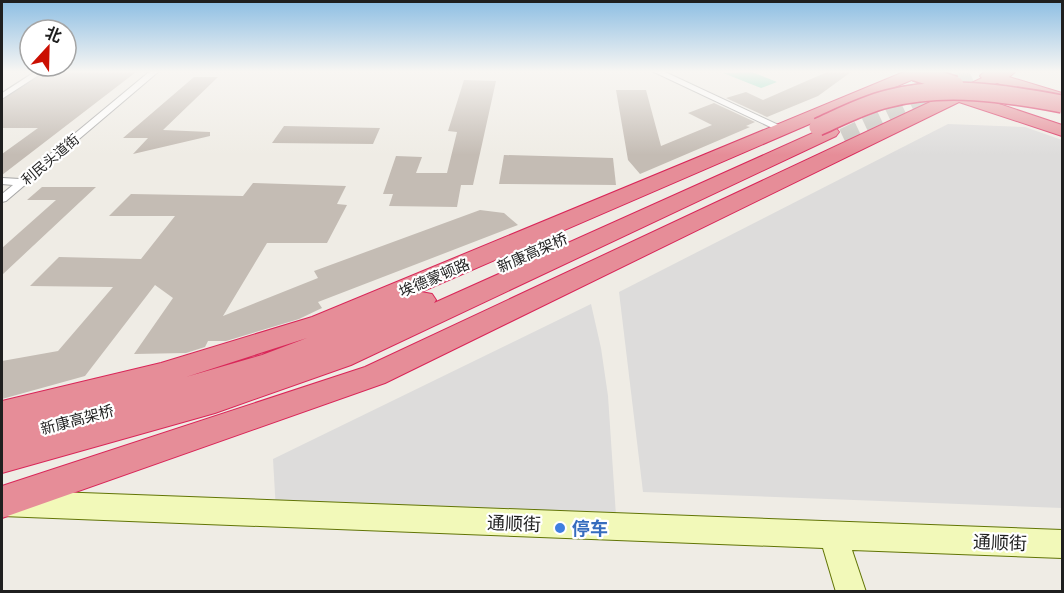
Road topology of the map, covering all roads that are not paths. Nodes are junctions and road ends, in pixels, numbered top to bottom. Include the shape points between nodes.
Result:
1 (121, 100) edge
2 (718, 100) edge
3 (854, 100) edge
4 (885, 100) edge
5 (939, 100) edge
6 (969, 100) edge
7 (971, 100) edge
8 (1004, 100) edge
9 (1032, 100) edge
10 (1040, 100) edge
11 (1062, 106) edge
12 (1062, 118) edge
13 (1062, 126) edge
14 (784, 130) junction
15 (1062, 131) edge
16 (2, 182) edge
17 (22, 182) junction
18 (2, 199) edge
19 (270, 409) junction
20 (2, 414) edge
21 (2, 438) edge
22 (2, 459) edge
23 (2, 503) edge
24 (833, 536) junction
25 (1062, 544) edge
26 (851, 591) edge

1 - 17 street, 利民头道街
2 - 14 street
3 - 14 highway, 埃德蒙顿路
4 - 21 highway, 新康高架桥, bridge via 339,337 250,370
5 - 19 highway via 375,375
6 - 15 highway
7 - 13 highway
8 - 12 highway, bridge
9 - 11 highway, 新康高架桥, bridge
10 - 11 highway, bridge
14 - 20 highway, 埃德蒙顿路 via 321,324 161,374
16 - 17 street
17 - 18 street, 利民头道街
19 - 22 highway via 836,135 293,376 172,415
19 - 23 highway
23 - 24 street, 通顺街
24 - 25 street, 通顺街
24 - 26 street

